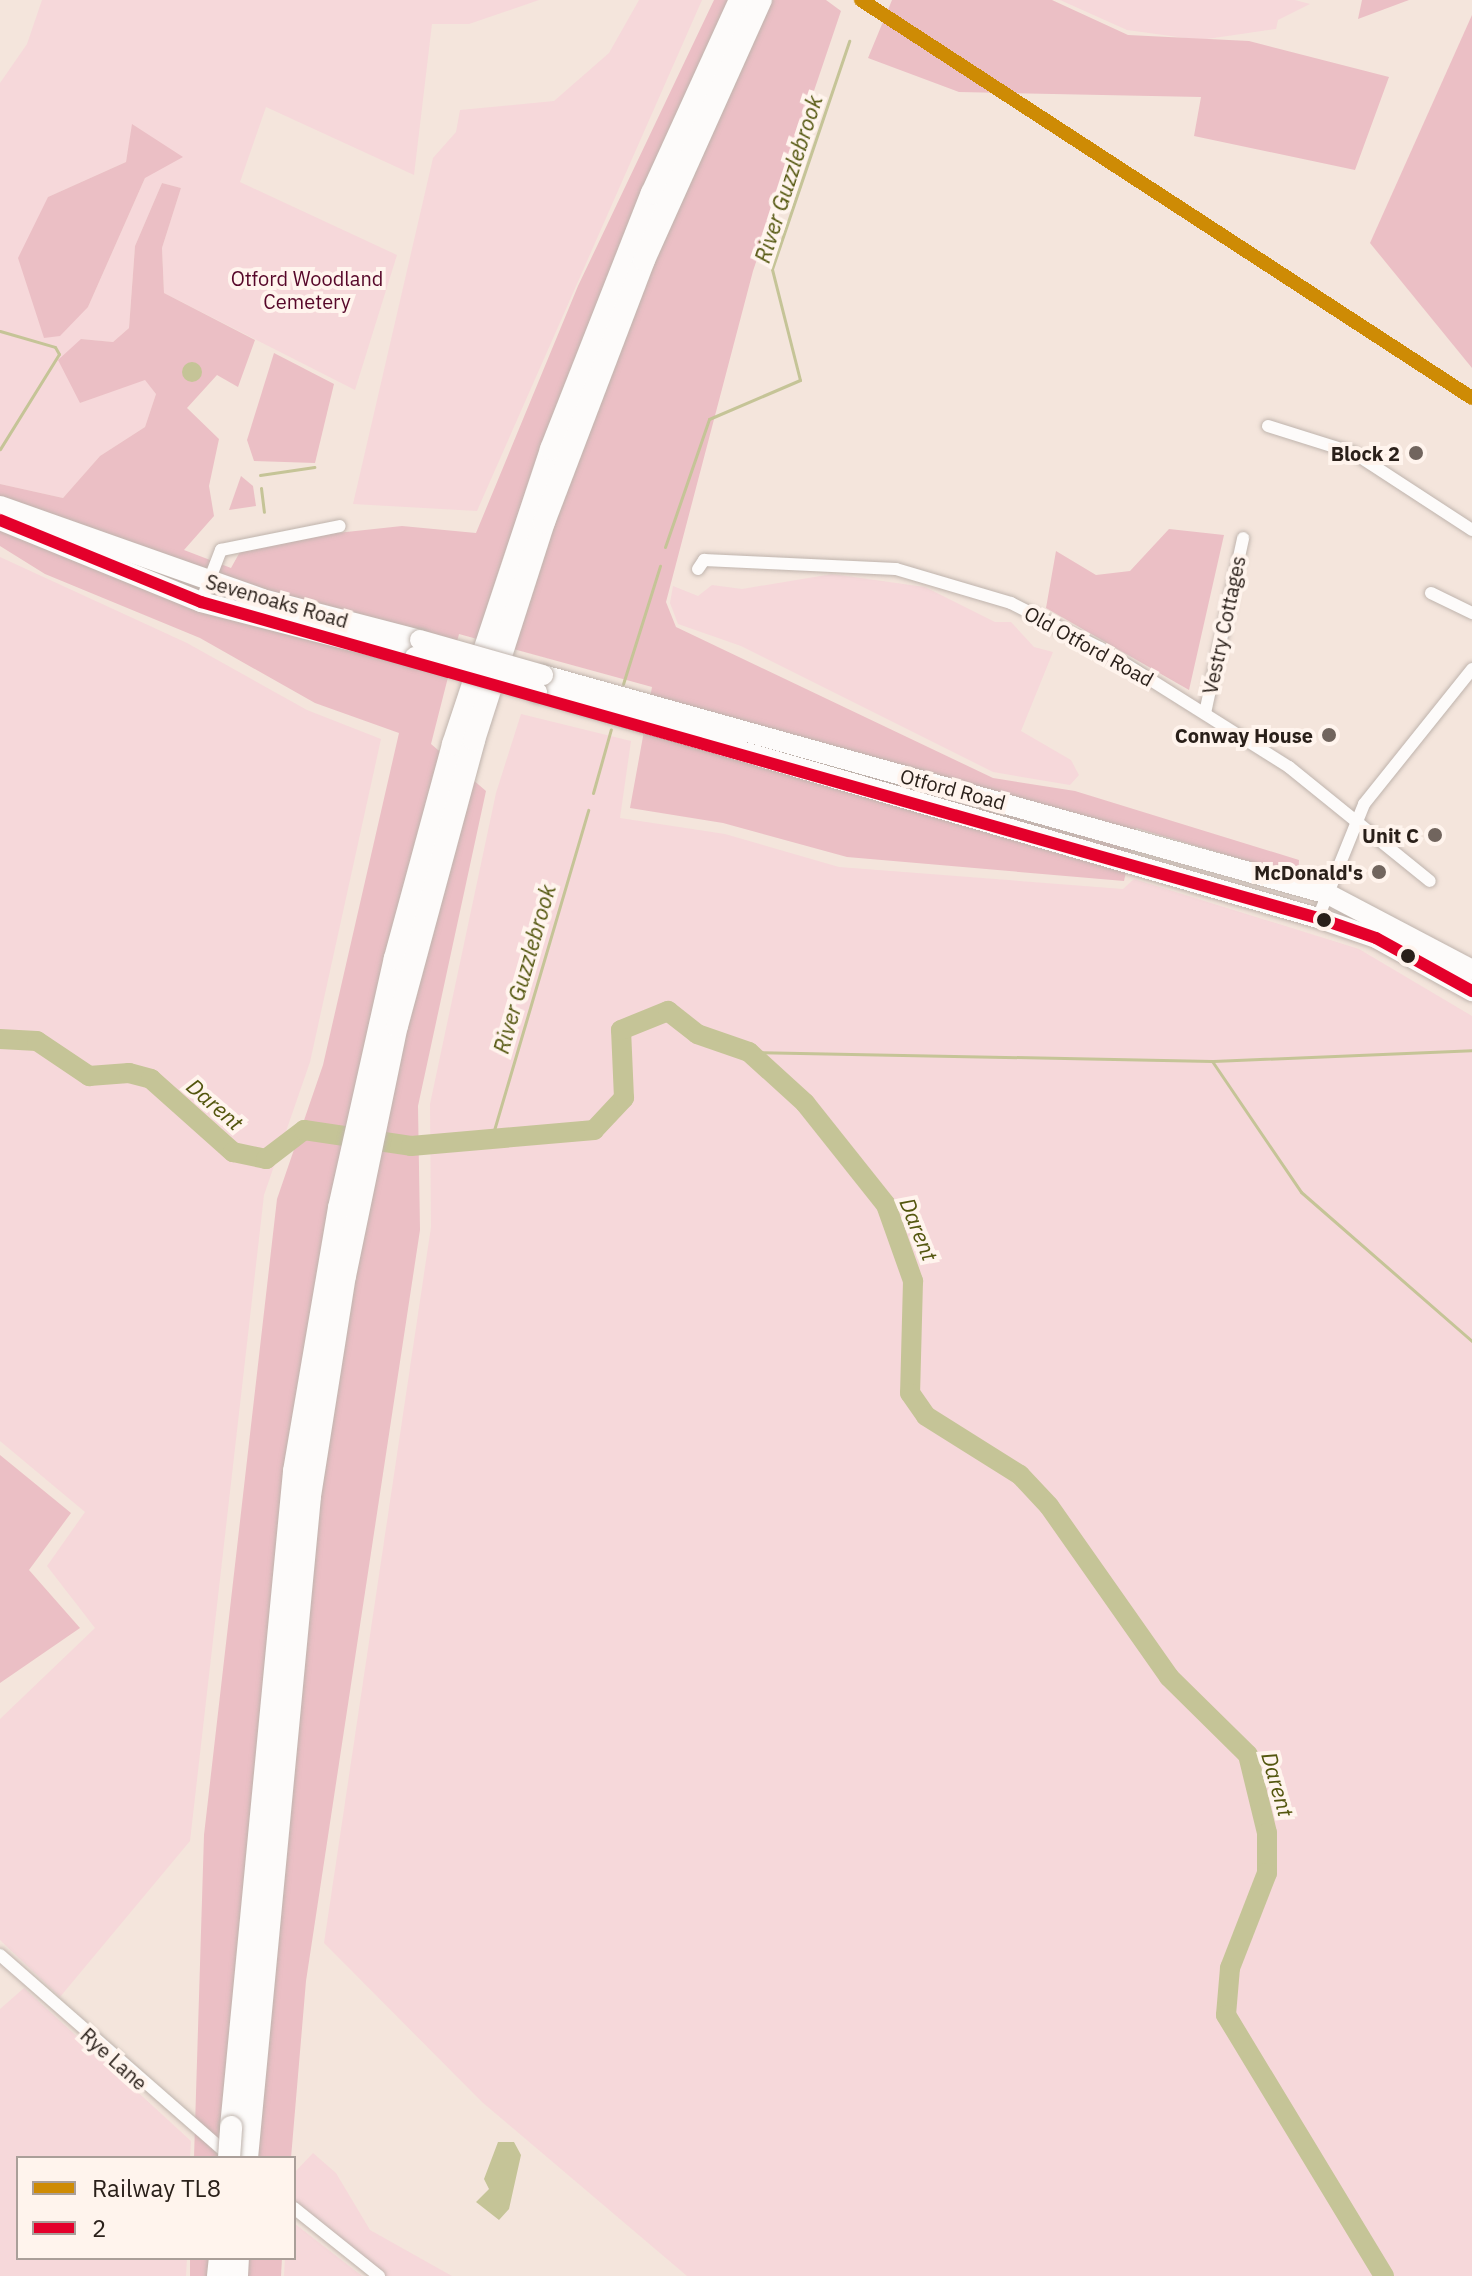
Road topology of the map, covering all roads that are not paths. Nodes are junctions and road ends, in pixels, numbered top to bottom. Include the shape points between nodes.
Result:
1 (740, 0) edge
2 (761, 0) edge
3 (1268, 426) dead end
4 (0, 506) edge
5 (0, 520) edge
6 (340, 526) dead end
7 (1472, 530) edge
8 (1243, 538) dead end
9 (698, 569) dead end
10 (210, 582) junction
11 (1431, 593) dead end
12 (201, 602) junction
13 (1472, 613) edge
14 (418, 649) junction
15 (1472, 669) edge
16 (540, 684) junction
17 (1205, 713) junction
18 (1358, 828) junction
19 (1430, 881) dead end
20 (1328, 894) junction
21 (1318, 918) junction
22 (1472, 970) edge
23 (1472, 991) edge
24 (376, 1081) junction
25 (348, 1209) junction
26 (0, 1955) edge
27 (239, 2155) edge
28 (296, 2210) edge
29 (379, 2276) edge

1 - 24 highway via 636,231 523,528 437,802
2 - 24 highway via 644,260 544,522 457,797
3 - 7 street via 1354,453
4 - 10 main road, Sevenoaks Road
5 - 12 main road, Sevenoaks Road
6 - 10 street via 221,550
8 - 17 street, Vestry Cottages
9 - 17 street, Old Otford Road via 704,560 921,572 1056,623
10 - 12 street
10 - 14 main road, Sevenoaks Road
11 - 13 street
12 - 14 main road, Sevenoaks Road
14 - 16 main road, Otford Road, bridge
15 - 18 street via 1364,804
16 - 20 main road, Otford Road
16 - 21 main road, Otford Road
17 - 18 street, Old Otford Road via 1289,767
18 - 19 street, Old Otford Road
18 - 20 street
20 - 21 street
20 - 22 main road, Otford Road
21 - 23 main road, Otford Road via 1376,938
24 - 25 highway
25 - 27 highway via 291,1641
25 - 27 highway, bridge via 279,1590 231,2127
26 - 27 street, Rye Lane
28 - 29 street

